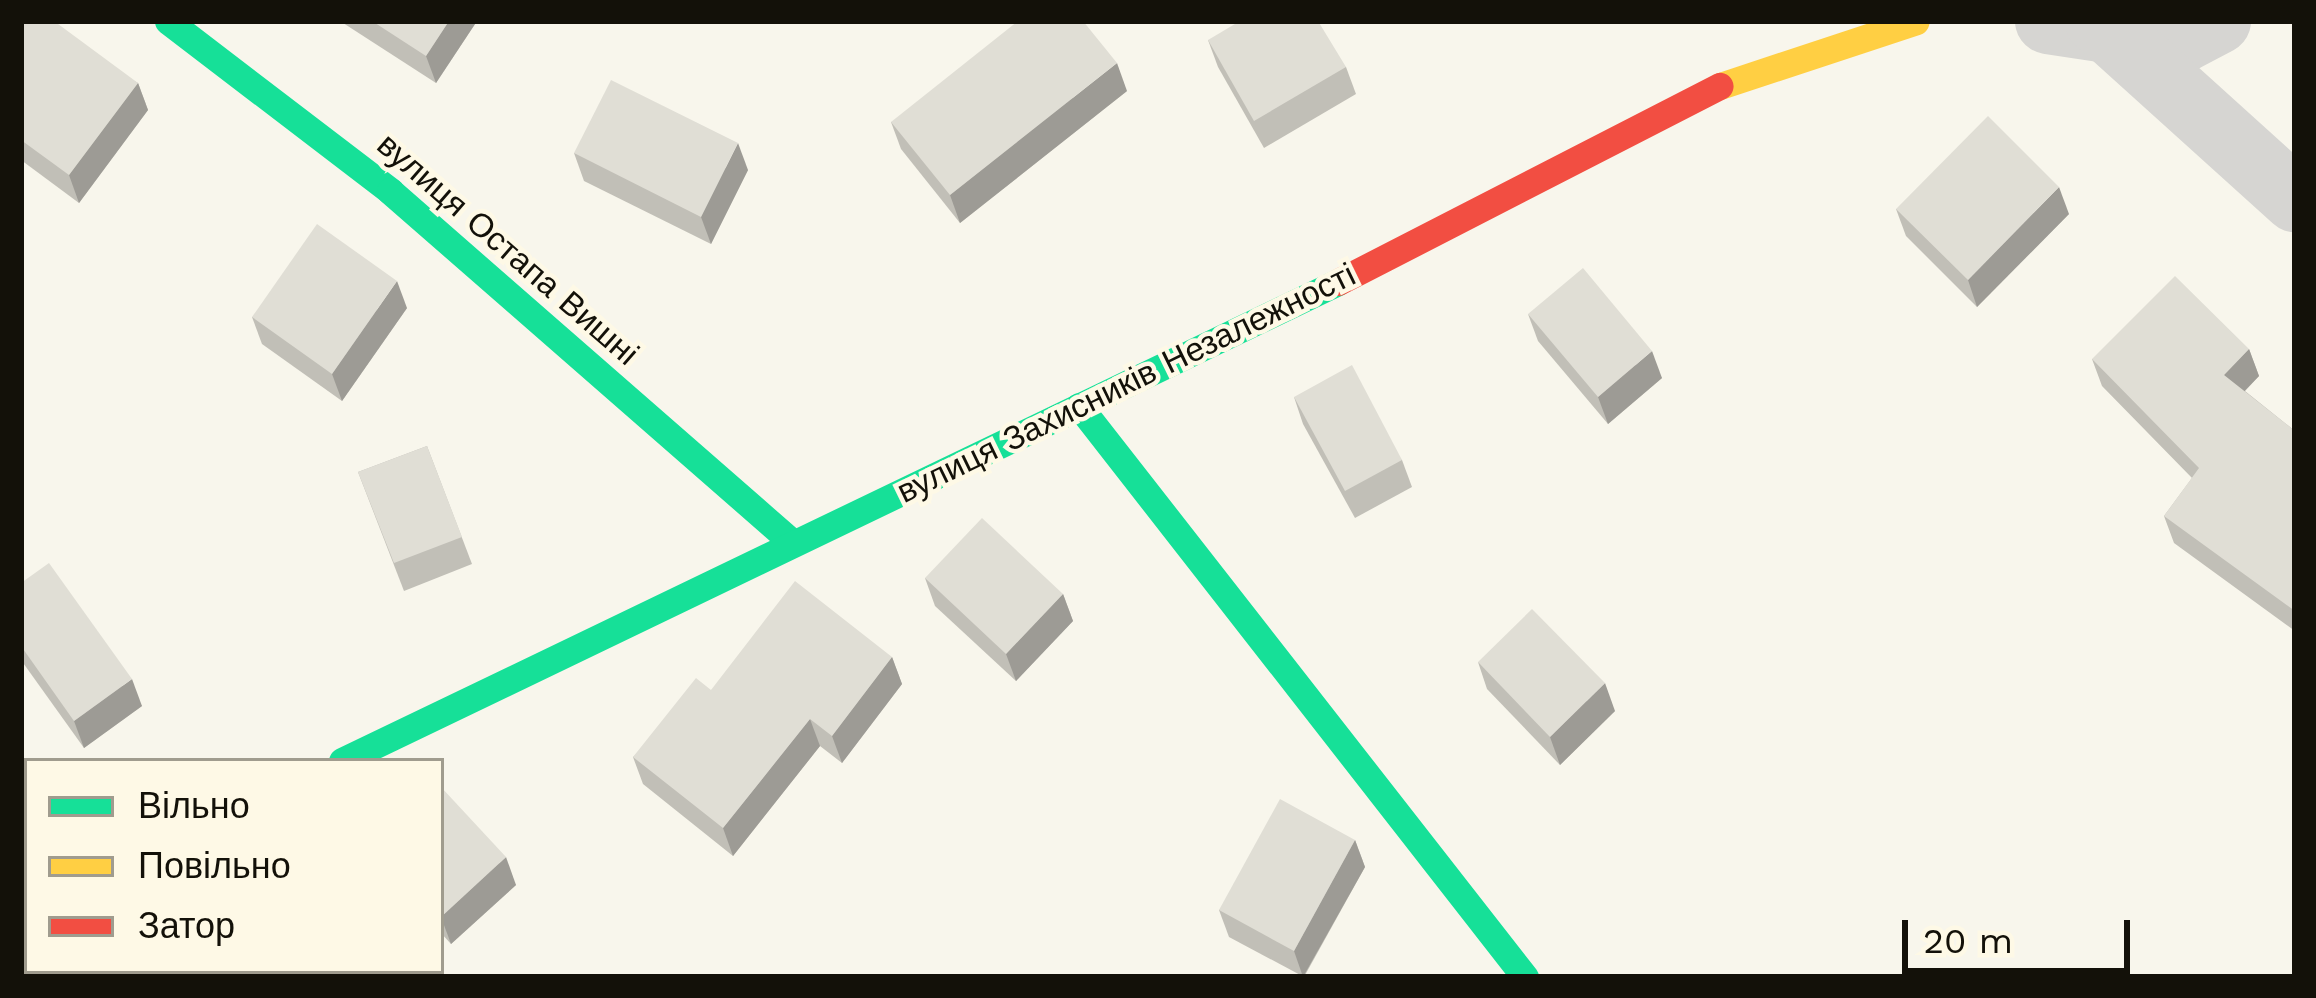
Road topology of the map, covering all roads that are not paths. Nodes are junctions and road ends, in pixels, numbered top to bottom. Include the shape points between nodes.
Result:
1 (168, 21) edge
2 (1916, 21) edge
3 (2218, 21) edge
4 (2086, 24) edge
5 (2295, 199) edge
6 (1079, 406) junction
7 (793, 543) junction
8 (348, 758) edge
9 (1525, 977) edge

1 - 7 street, вулиця Остапа Вишні via 390,190
2 - 6 street, вулиця Захисників Незалежності via 1735,78
3 - 4 street via 2180,41
4 - 5 street
6 - 7 street, вулиця Захисників Незалежності
6 - 9 street
7 - 8 street, вулиця Захисників Незалежності

